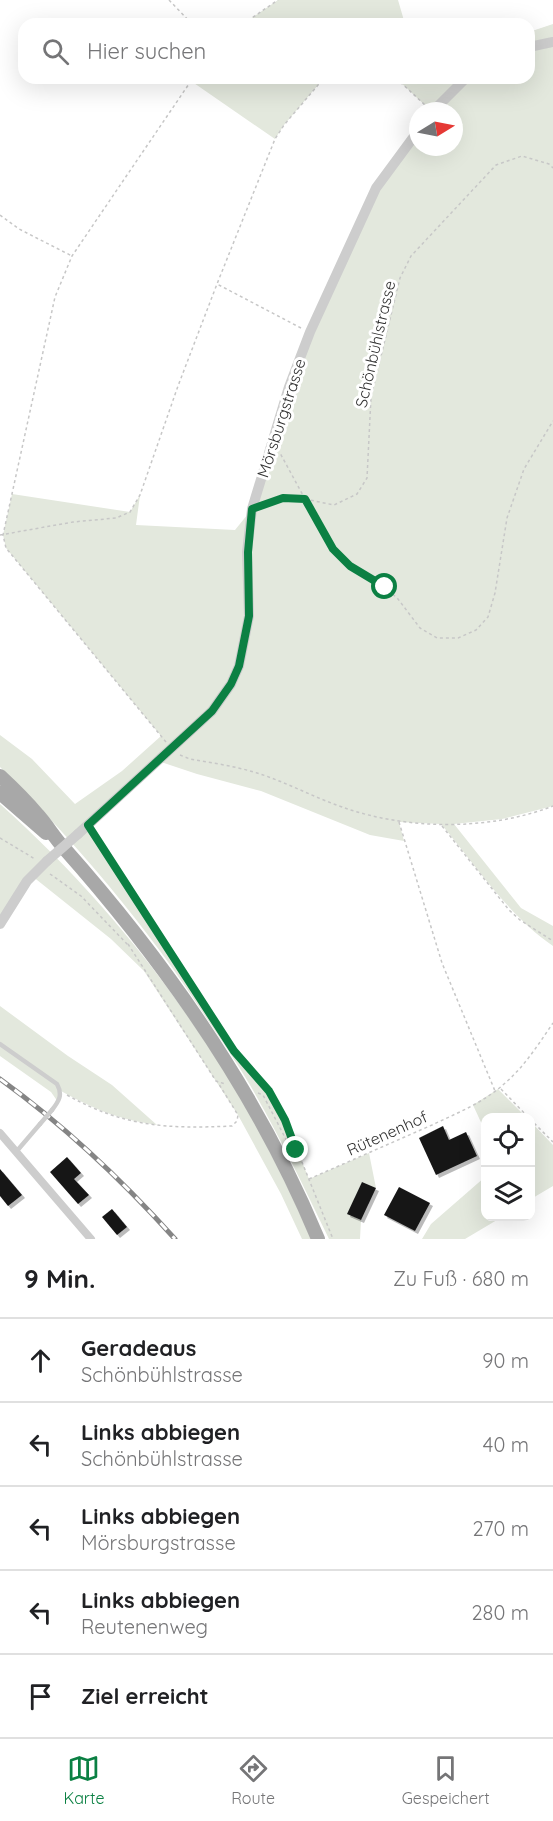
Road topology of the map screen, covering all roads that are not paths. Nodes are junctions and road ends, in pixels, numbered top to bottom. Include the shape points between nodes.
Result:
1 (553, 42) edge
2 (535, 46) edge
3 (460, 84) edge
4 (441, 102) edge
5 (409, 143) edge
6 (0, 776) edge
7 (0, 793) edge
8 (58, 841) junction
9 (0, 924) edge
10 (0, 1044) edge
11 (0, 1133) edge
12 (16, 1152) junction
13 (91, 1239) edge
14 (318, 1239) edge

1 - 2 street
3 - 4 street
5 - 9 street, Mörsburgstrasse, bridge via 376,188 289,387 252,509 249,616 239,666 231,684 212,711 27,880
6 - 8 main road
7 - 8 main road
8 - 14 main road via 104,893 194,1012 271,1140
10 - 12 lane, bridge via 52,1079 60,1090 52,1110
11 - 12 street
12 - 13 street

